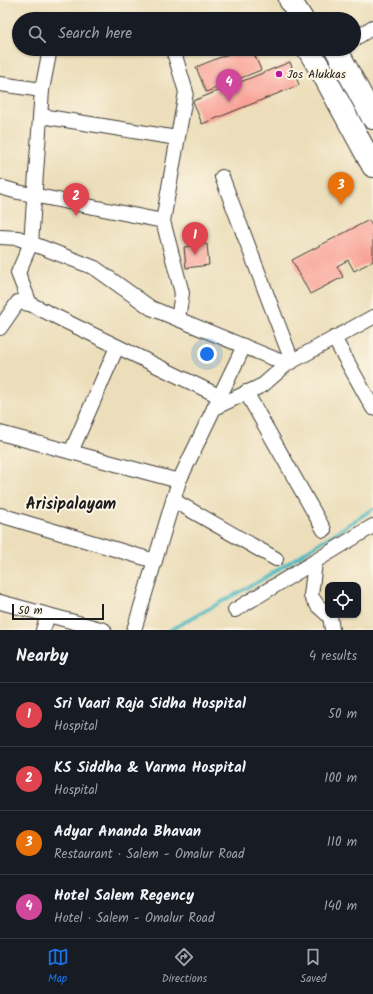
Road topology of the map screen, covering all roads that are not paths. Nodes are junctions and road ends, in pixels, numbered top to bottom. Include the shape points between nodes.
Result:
1 (280, 0) edge
2 (290, 0) edge
3 (305, 0) edge
4 (286, 12) edge
5 (298, 12) edge
6 (313, 12) edge
7 (373, 27) edge
8 (361, 34) edge
9 (49, 56) edge
10 (175, 56) edge
11 (312, 56) edge
12 (340, 56) edge
13 (342, 56) edge
14 (0, 84) edge
15 (42, 90) junction
16 (40, 116) junction
17 (373, 118) edge
18 (177, 138) junction
19 (373, 144) edge
20 (373, 166) edge
21 (222, 177) dead end
22 (0, 188) edge
23 (35, 196) junction
24 (163, 221) junction
25 (0, 237) edge
26 (31, 244) junction
27 (30, 304) junction
28 (373, 316) edge
29 (178, 319) junction
30 (0, 328) edge
31 (334, 338) junction
32 (117, 346) junction
33 (244, 346) junction
34 (290, 363) junction
35 (246, 392) junction
36 (217, 402) junction
37 (373, 408) edge
38 (0, 433) edge
39 (71, 452) junction
40 (179, 481) junction
41 (173, 500) junction
42 (0, 515) edge
43 (373, 526) edge
44 (324, 530) dead end
45 (276, 558) dead end
46 (155, 561) junction
47 (315, 562) junction
48 (0, 602) edge
49 (234, 610) dead end
50 (325, 612) edge
51 (48, 615) junction
52 (330, 618) edge
53 (43, 630) edge
54 (104, 630) edge
55 (134, 630) edge
56 (332, 630) edge

1 - 4 main road
2 - 5 main road
3 - 6 main road
7 - 8 street
9 - 15 street
10 - 18 street via 186,92
11 - 20 main road
12 - 19 main road
13 - 17 main road
14 - 15 street
15 - 16 street
16 - 18 street
16 - 23 street
18 - 24 street
21 - 34 street
22 - 23 street
23 - 24 street
23 - 26 street
24 - 29 street via 182,293
25 - 26 street via 18,238
26 - 27 street via 18,273
26 - 29 street via 95,268 151,308
27 - 30 street via 18,302
27 - 32 street
28 - 31 street
29 - 33 street
31 - 34 street
31 - 37 street
32 - 36 street
32 - 39 street
33 - 34 street
33 - 36 street
34 - 35 street via 263,385
35 - 36 street
35 - 44 street
36 - 40 street
38 - 39 street
39 - 40 street
40 - 41 street
41 - 45 street
41 - 46 street
42 - 46 street
43 - 47 street
46 - 55 street
47 - 49 street
47 - 50 street via 311,596
48 - 51 street
51 - 53 street
51 - 54 street
52 - 56 street

